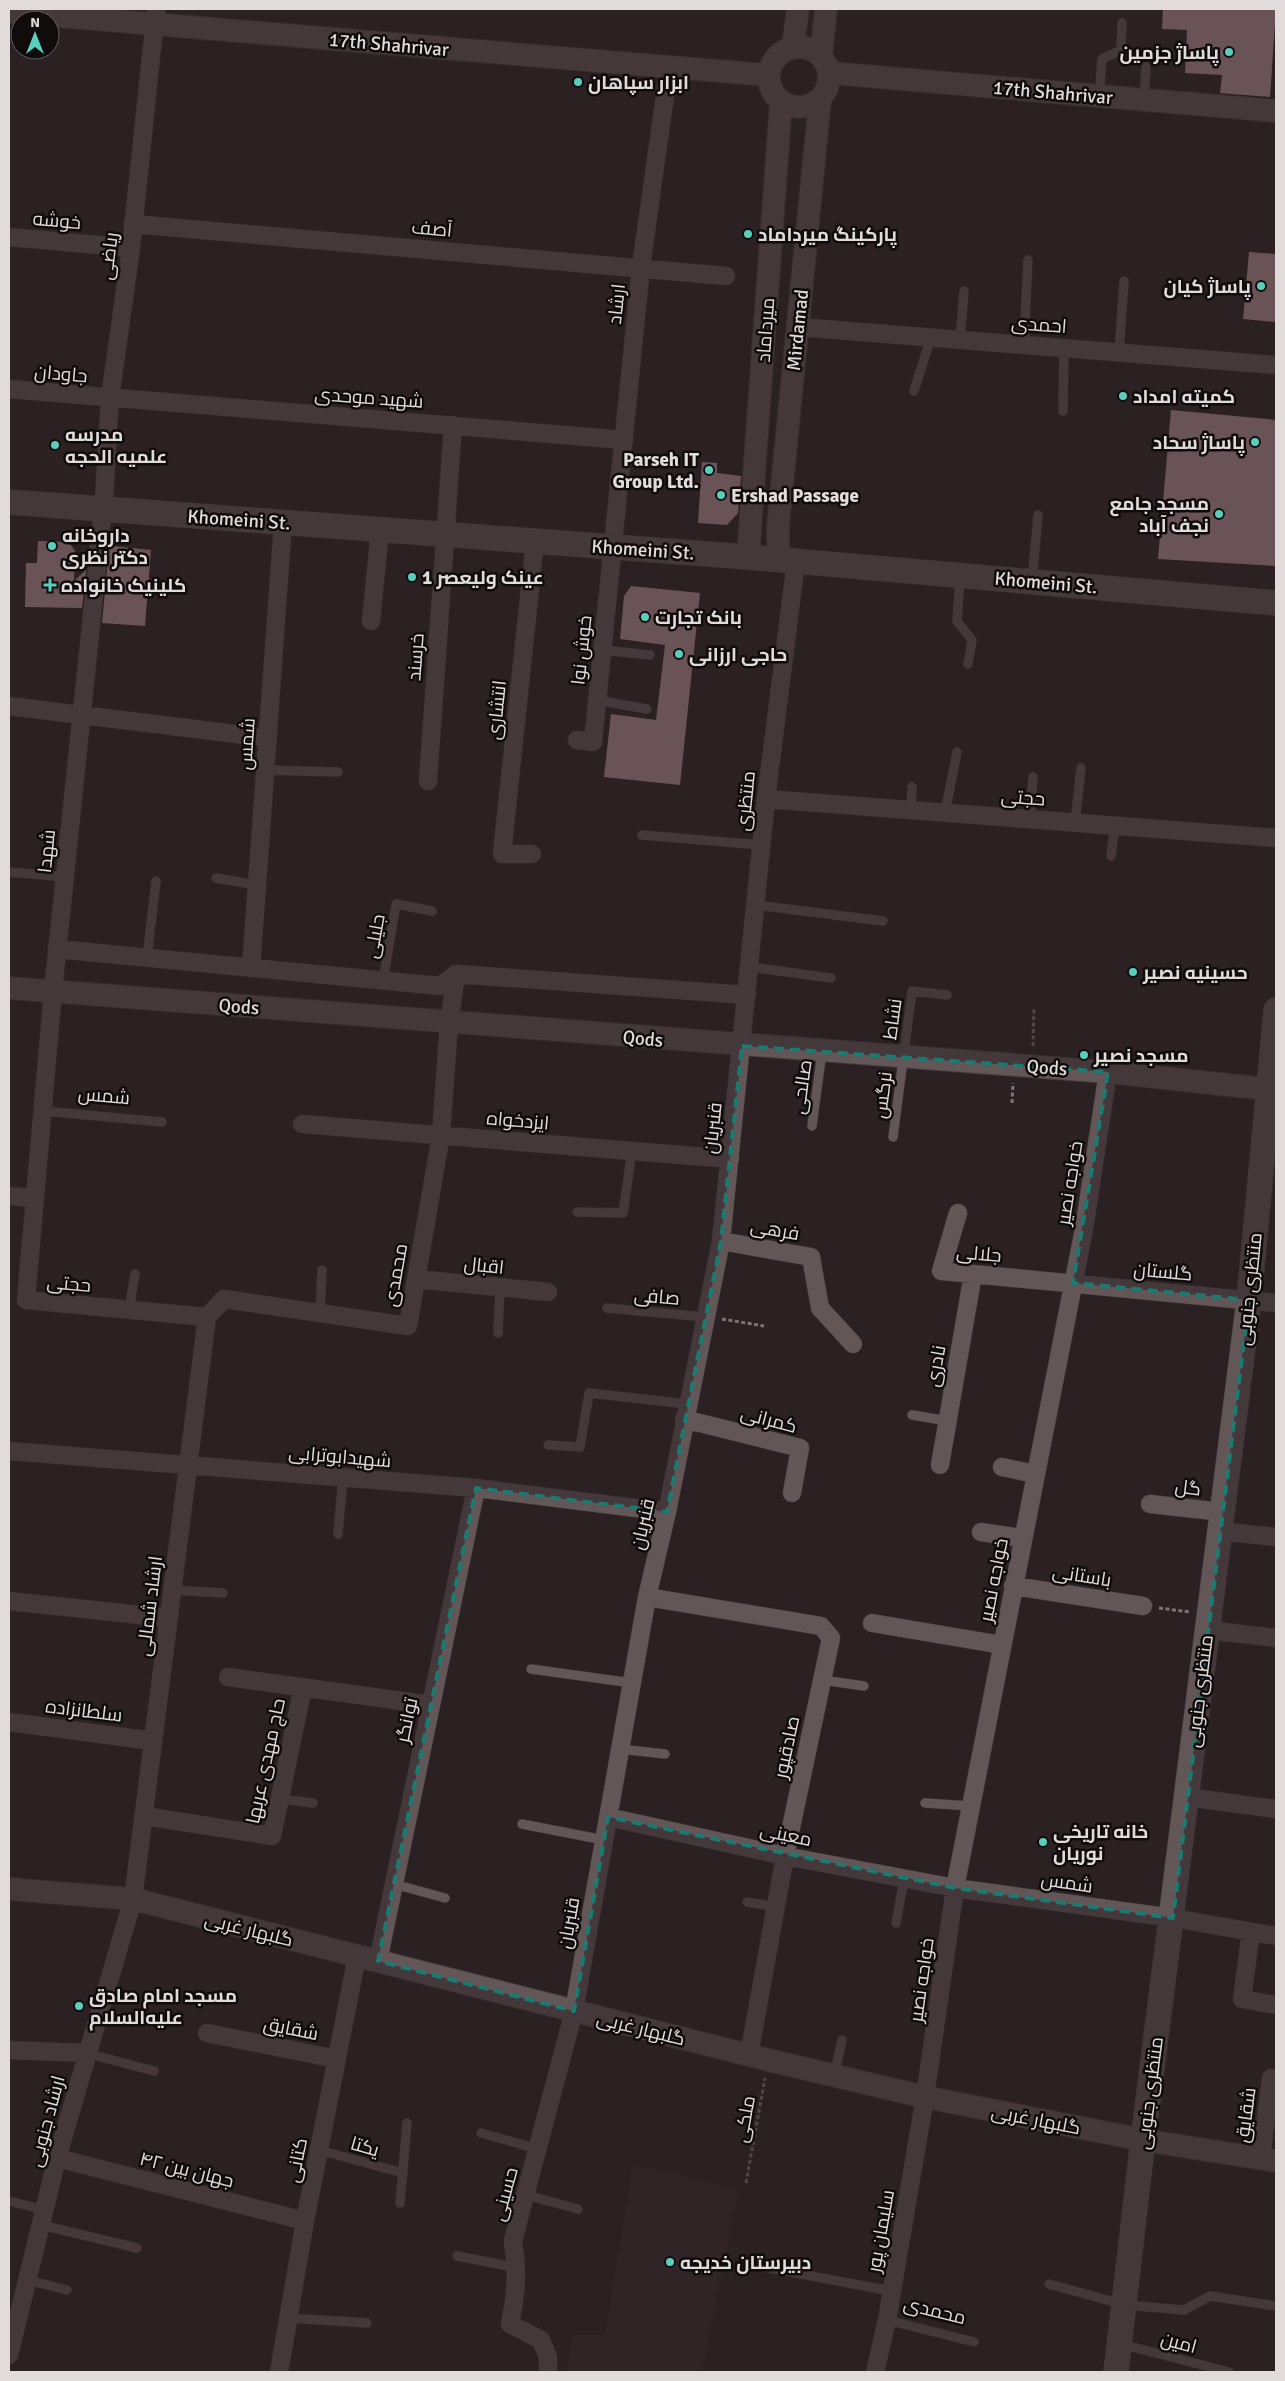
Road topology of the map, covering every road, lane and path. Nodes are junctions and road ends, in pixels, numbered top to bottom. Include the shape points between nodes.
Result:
1 (798, 9) edge
2 (826, 9) edge
3 (9, 12) edge
4 (155, 17) edge
5 (1122, 23) dead end
6 (793, 47) junction
7 (825, 65) junction
8 (669, 67) junction
9 (1146, 67) dead end
10 (768, 75) junction
11 (1099, 96) junction
12 (820, 100) junction
13 (1144, 100) junction
14 (781, 102) junction
15 (1276, 111) edge
16 (133, 224) junction
17 (9, 237) edge
18 (131, 248) junction
19 (1028, 260) dead end
20 (641, 267) junction
21 (726, 276) dead end
22 (1124, 280) dead end
23 (964, 291) dead end
24 (798, 326) junction
25 (932, 337) junction
26 (960, 339) junction
27 (1024, 344) junction
28 (1064, 347) junction
29 (1119, 352) junction
30 (1276, 365) edge
31 (9, 389) edge
32 (914, 391) dead end
33 (110, 398) junction
34 (1063, 412) dead end
35 (453, 425) junction
36 (624, 440) junction
37 (9, 502) edge
38 (103, 509) junction
39 (1038, 515) dead end
40 (284, 523) junction
41 (380, 530) junction
42 (444, 535) junction
43 (535, 542) junction
44 (613, 547) junction
45 (748, 557) junction
46 (787, 561) junction
47 (960, 575) junction
48 (1032, 581) junction
49 (1276, 603) edge
50 (371, 620) dead end
51 (602, 650) junction
52 (650, 655) dead end
53 (968, 664) dead end
54 (596, 700) junction
55 (9, 706) edge
56 (647, 709) dead end
57 (82, 714) junction
58 (268, 738) junction
59 (577, 740) dead end
60 (957, 752) dead end
61 (1081, 768) dead end
62 (265, 770) junction
63 (338, 772) dead end
64 (1033, 777) dead end
65 (428, 781) dead end
66 (912, 787) dead end
67 (766, 799) junction
68 (911, 810) junction
69 (945, 813) junction
70 (1030, 819) junction
71 (1075, 823) junction
72 (1115, 826) junction
73 (642, 835) dead end
74 (1276, 838) edge
75 (761, 845) junction
76 (532, 854) dead end
77 (1111, 856) dead end
78 (9, 872) edge
79 (65, 877) junction
80 (216, 878) dead end
81 (156, 880) dead end
82 (257, 885) junction
83 (756, 905) junction
84 (432, 911) dead end
85 (883, 921) dead end
86 (57, 949) junction
87 (147, 958) junction
88 (750, 967) junction
89 (251, 968) junction
90 (456, 974) junction
91 (831, 978) dead end
92 (383, 980) junction
93 (9, 988) edge
94 (53, 991) junction
95 (747, 995) junction
96 (947, 995) dead end
97 (1034, 1006) dead end
98 (1276, 1010) edge
99 (449, 1022) junction
100 (742, 1046) junction
101 (822, 1052) junction
102 (903, 1057) junction
103 (1032, 1066) junction
104 (1108, 1072) junction
105 (1272, 1090) edge
106 (42, 1111) junction
107 (162, 1122) dead end
108 (302, 1124) dead end
109 (812, 1126) dead end
110 (441, 1135) junction
111 (893, 1137) dead end
112 (632, 1151) junction
113 (730, 1159) junction
114 (9, 1196) edge
115 (35, 1198) junction
116 (577, 1212) dead end
117 (958, 1213) dead end
118 (721, 1241) junction
119 (322, 1270) dead end
120 (135, 1274) dead end
121 (973, 1274) junction
122 (416, 1280) junction
123 (1072, 1284) junction
124 (500, 1288) junction
125 (548, 1292) dead end
126 (1249, 1300) junction
127 (1276, 1303) edge
128 (607, 1308) dead end
129 (129, 1310) junction
130 (320, 1313) junction
131 (705, 1316) junction
132 (207, 1317) junction
133 (764, 1326) dead end
134 (498, 1333) dead end
135 (852, 1344) dead end
136 (686, 1411) junction
137 (912, 1415) dead end
138 (948, 1421) junction
139 (548, 1445) dead end
140 (9, 1451) edge
141 (189, 1465) junction
142 (940, 1465) dead end
143 (1002, 1467) dead end
144 (1035, 1474) junction
145 (342, 1477) junction
146 (476, 1488) junction
147 (792, 1492) dead end
148 (1150, 1504) dead end
149 (667, 1512) junction
150 (1221, 1522) junction
151 (981, 1532) dead end
152 (338, 1534) dead end
153 (1276, 1537) edge
154 (1022, 1538) junction
155 (1014, 1586) junction
156 (173, 1590) junction
157 (223, 1594) dead end
158 (647, 1597) junction
159 (9, 1601) edge
160 (1143, 1606) joint
161 (169, 1618) junction
162 (1208, 1622) junction
163 (872, 1624) dead end
164 (1276, 1638) edge
165 (1002, 1645) junction
166 (531, 1669) dead end
167 (228, 1676) dead end
168 (822, 1680) junction
169 (632, 1683) junction
170 (864, 1686) dead end
171 (303, 1687) junction
172 (431, 1705) junction
173 (9, 1722) edge
174 (153, 1741) junction
175 (620, 1749) junction
176 (665, 1754) dead end
177 (1186, 1797) junction
178 (280, 1799) junction
179 (314, 1803) dead end
180 (925, 1803) dead end
181 (971, 1806) junction
182 (1276, 1809) edge
183 (144, 1816) junction
184 (608, 1817) junction
185 (522, 1824) dead end
186 (604, 1840) junction
187 (785, 1856) junction
188 (904, 1878) junction
189 (394, 1884) junction
190 (956, 1888) junction
191 (9, 1889) edge
192 (445, 1898) dead end
193 (133, 1899) junction
194 (747, 1902) dead end
195 (776, 1907) junction
196 (1173, 1918) junction
197 (896, 1923) dead end
198 (1251, 1932) junction
199 (1276, 1936) edge
200 (367, 1958) junction
201 (1276, 2005) edge
202 (574, 2011) junction
203 (207, 2033) dead end
204 (842, 2040) dead end
205 (9, 2050) edge
206 (86, 2053) junction
207 (759, 2057) junction
208 (337, 2059) junction
209 (154, 2071) dead end
210 (834, 2076) junction
211 (1271, 2078) dead end
212 (925, 2097) junction
213 (407, 2123) dead end
214 (481, 2133) dead end
215 (1143, 2140) junction
216 (538, 2149) junction
217 (319, 2150) junction
218 (57, 2158) junction
219 (1268, 2160) edge
220 (403, 2173) junction
221 (746, 2183) dead end
222 (526, 2195) junction
223 (9, 2200) edge
224 (400, 2203) dead end
225 (578, 2209) dead end
226 (43, 2217) junction
227 (305, 2221) junction
228 (137, 2248) dead end
229 (457, 2256) dead end
230 (758, 2266) dead end
231 (518, 2268) junction
232 (28, 2280) junction
233 (1049, 2284) dead end
234 (67, 2290) dead end
235 (891, 2291) junction
236 (1125, 2305) junction
237 (1276, 2306) edge
238 (288, 2318) junction
239 (886, 2320) junction
240 (367, 2323) dead end
241 (974, 2342) dead end
242 (1121, 2344) junction
243 (9, 2355) edge
244 (279, 2372) edge
245 (548, 2372) edge
246 (875, 2372) edge
247 (1116, 2372) edge
248 (1229, 2372) edge

1 - 6 street
2 - 7 street
3 - 4 street, 17th Shahrivar
4 - 8 street, 17th Shahrivar
4 - 16 street, ریاضی
5 - 11 lane via 1121,50 1102,59
6 - 7 street via 812,50
6 - 10 street via 776,57
7 - 11 street, 17th Shahrivar
7 - 12 street via 826,92
8 - 10 street, 17th Shahrivar
8 - 20 street, ارشاد
9 - 13 lane
10 - 14 street via 772,90
11 - 13 street, 17th Shahrivar
12 - 14 street via 801,108
12 - 24 street, Mirdamad
13 - 15 street, 17th Shahrivar
14 - 45 street, میرداماد
16 - 18 street, ریاضی
16 - 20 street, آصف
17 - 18 street, خوشه
18 - 33 street, ریاضی
19 - 27 lane
20 - 21 street, آصف
20 - 36 street, ارشاد
22 - 29 lane
23 - 26 lane
24 - 25 street, احمدی
24 - 46 street, Mirdamad via 778,526
25 - 26 street, احمدی
25 - 32 lane
26 - 27 street, احمدی
27 - 28 street, احمدی
28 - 29 street, احمدی
28 - 34 lane
29 - 30 street, احمدی
31 - 33 street, جاودان
33 - 35 street, شهید موحدی
33 - 38 street, ریاضی
35 - 36 street, شهید موحدی
35 - 42 street, خرسند
36 - 44 street, ارشاد
37 - 38 main road, Khomeini St.
38 - 40 main road, Khomeini St.
38 - 57 street, شهدا
39 - 48 lane
40 - 41 main road, Khomeini St.
40 - 58 street, شمس
41 - 42 main road, Khomeini St.
41 - 50 street
42 - 43 main road, Khomeini St.
42 - 65 street, خرسند
43 - 44 main road, Khomeini St.
43 - 76 street, انتشاری via 502,854
44 - 45 main road, Khomeini St.
44 - 51 street, خوش نوا
45 - 46 main road, Khomeini St.
46 - 47 main road, Khomeini St.
46 - 67 street, منتظری
47 - 48 main road, Khomeini St.
47 - 53 lane via 957,620 972,640
48 - 49 main road, Khomeini St.
51 - 52 lane
51 - 54 street, خوش نوا
54 - 56 lane
54 - 59 street, خوش نوا via 592,742
55 - 57 street
57 - 58 street
57 - 79 street, شهدا
58 - 62 street, شمس
60 - 69 lane
61 - 71 lane
62 - 63 lane
62 - 82 street, شمس
64 - 70 lane
66 - 68 lane
67 - 68 street, حجتی
67 - 75 street, منتظری
68 - 69 street, حجتی
69 - 70 street, حجتی
70 - 71 street, حجتی
71 - 72 street, حجتی
72 - 74 street, حجتی
72 - 77 lane
73 - 75 lane
75 - 83 street, منتظری
78 - 79 lane
79 - 86 street, شهدا
80 - 82 lane
81 - 87 lane
82 - 89 street, شمس
83 - 85 lane
83 - 88 street, منتظری
84 - 92 lane, جلیلی via 396,904
86 - 87 street
86 - 94 street, شهدا
87 - 89 street
88 - 91 lane
88 - 95 street, منتظری
89 - 92 street
90 - 92 street via 440,986
90 - 95 street
90 - 99 street, محمدی
93 - 94 street, Qods
94 - 99 street, Qods
94 - 106 street, حجتی
95 - 100 street, منتظری
96 - 102 lane, نشاط via 912,991
97 - 103 path
98 - 105 main road, منتظری جنوبی
99 - 100 street, Qods
99 - 110 street, محمدی
100 - 101 street, Qods
100 - 113 street, قنبریان
101 - 102 street, Qods
101 - 109 lane, صالحی
102 - 103 street, Qods
102 - 111 lane, نرگس
103 - 104 street, Qods
104 - 105 street, Qods
104 - 123 street, خواجه نصیر via 1084,1229
105 - 126 main road, منتظری جنوبی
106 - 107 lane, شمس
106 - 115 street, حجتی
108 - 110 street, ایزدخواه
110 - 112 street, ایزدخواه
110 - 122 street, محمدی
112 - 113 street, ایزدخواه
112 - 116 lane via 623,1213
113 - 118 street, قنبریان
114 - 115 street
115 - 129 street, حجتی via 26,1300
117 - 121 street, جلالی via 941,1271
118 - 131 street, قنبریان
118 - 135 street, فرهی via 811,1257 820,1308
119 - 130 lane
120 - 129 lane
121 - 123 street, جلالی
121 - 138 street, نادری
122 - 124 street, اقبال
122 - 130 street, محمدی via 408,1326
123 - 126 street, گلستان
123 - 144 street, خواجه نصیر
124 - 125 street, اقبال
124 - 134 lane
126 - 127 street
126 - 150 main road, منتظری جنوبی
128 - 131 lane, صافی
129 - 132 street, حجتی
130 - 132 street, محمدی via 224,1299
131 - 133 path
131 - 136 street, قنبریان
132 - 141 street, ارشاد شمالی
136 - 139 lane via 589,1393 580,1447
136 - 147 street, کمرانی via 800,1448
136 - 149 street, قنبریان
137 - 138 lane
138 - 142 street, نادری
140 - 141 street, شهیدابوترابی
141 - 145 street, شهیدابوترابی
141 - 156 street, ارشاد شمالی
143 - 144 street
144 - 154 street, خواجه نصیر
145 - 146 street, شهیدابوترابی
145 - 152 lane
146 - 149 street, شهیدابوترابی
146 - 172 street, توانگر
148 - 150 street, گل
149 - 158 street, قنبریان
150 - 153 street, گل
150 - 162 main road, منتظری جنوبی
151 - 154 street
154 - 155 street, خواجه نصیر
155 - 160 street, باستانی
155 - 165 street, خواجه نصیر
156 - 157 lane
156 - 161 street, ارشاد شمالی
158 - 168 street, صادقپور via 821,1626 831,1638
158 - 169 street, قنبریان
159 - 161 street
160 - 162 path
161 - 174 street, ارشاد شمالی
162 - 164 street
162 - 177 main road, منتظری جنوبی
163 - 165 street
165 - 181 street, خواجه نصیر
166 - 169 lane
167 - 171 street
168 - 170 lane
168 - 187 street, صادقپور
169 - 175 street, قنبریان
171 - 172 street
171 - 178 street, حاج مهدی عربها
172 - 189 street, توانگر
173 - 174 street, سلطانزاده
174 - 183 street, ارشاد شمالی
175 - 176 lane
175 - 184 street, قنبریان
177 - 182 street
177 - 196 main road, منتظری جنوبی
178 - 179 lane
178 - 183 street, حاج مهدی عربها via 272,1836
180 - 181 lane
181 - 190 street, خواجه نصیر
183 - 193 street, ارشاد شمالی
184 - 186 street, قنبریان
184 - 187 street, معینی
185 - 186 lane
186 - 202 street, قنبریان
187 - 188 street, معینی
187 - 195 street, صادقپور
188 - 190 street, معینی
188 - 197 lane
189 - 192 lane
189 - 200 street, توانگر
190 - 196 street, شمس
190 - 212 street, خواجه نصیر
191 - 193 street, گلبهار غربی
193 - 200 street, گلبهار غربی
193 - 206 street, ارشاد جنوبی
194 - 195 lane
195 - 207 street, صادقپور
196 - 198 street, شمس
196 - 215 main road, منتظری جنوبی
198 - 199 street, شمس
198 - 201 street via 1242,1999
200 - 202 street, گلبهار غربی
200 - 208 street, کتانی
202 - 207 street, گلبهار غربی
202 - 216 street, حسینی
203 - 208 street, شقایق
204 - 210 lane
205 - 206 street
206 - 209 lane
206 - 218 street, ارشاد جنوبی
207 - 210 street, گلبهار غربی
207 - 221 path, ملکی
208 - 217 street, کتانی
210 - 212 street, گلبهار غربی
211 - 219 street, شقایق
212 - 215 street, گلبهار غربی
212 - 235 street, سلیمان پور
213 - 220 lane
214 - 216 lane
215 - 219 street, گلبهار غربی
215 - 236 main road, منتظری جنوبی
216 - 222 street, حسینی
217 - 220 lane, یکتا
217 - 227 street, کتانی
218 - 226 street, ارشاد جنوبی
218 - 227 street, جهان بین ۴۲
220 - 224 lane
222 - 225 lane
222 - 231 street, حسینی via 513,2241
223 - 226 lane
226 - 228 lane
226 - 232 street, ارشاد جنوبی
227 - 238 street, کتانی
229 - 231 lane
230 - 235 lane
231 - 245 street, حسینی via 510,2324 541,2340 548,2356
232 - 234 lane
232 - 243 street, ارشاد جنوبی
233 - 236 lane
235 - 239 street, سلیمان پور
236 - 237 lane via 1184,2310 1210,2296
236 - 242 main road, منتظری جنوبی
238 - 240 lane
238 - 244 street, کتانی
239 - 241 lane, محمدی
239 - 246 street, سلیمان پور
242 - 247 main road, منتظری جنوبی
242 - 248 lane, امین

